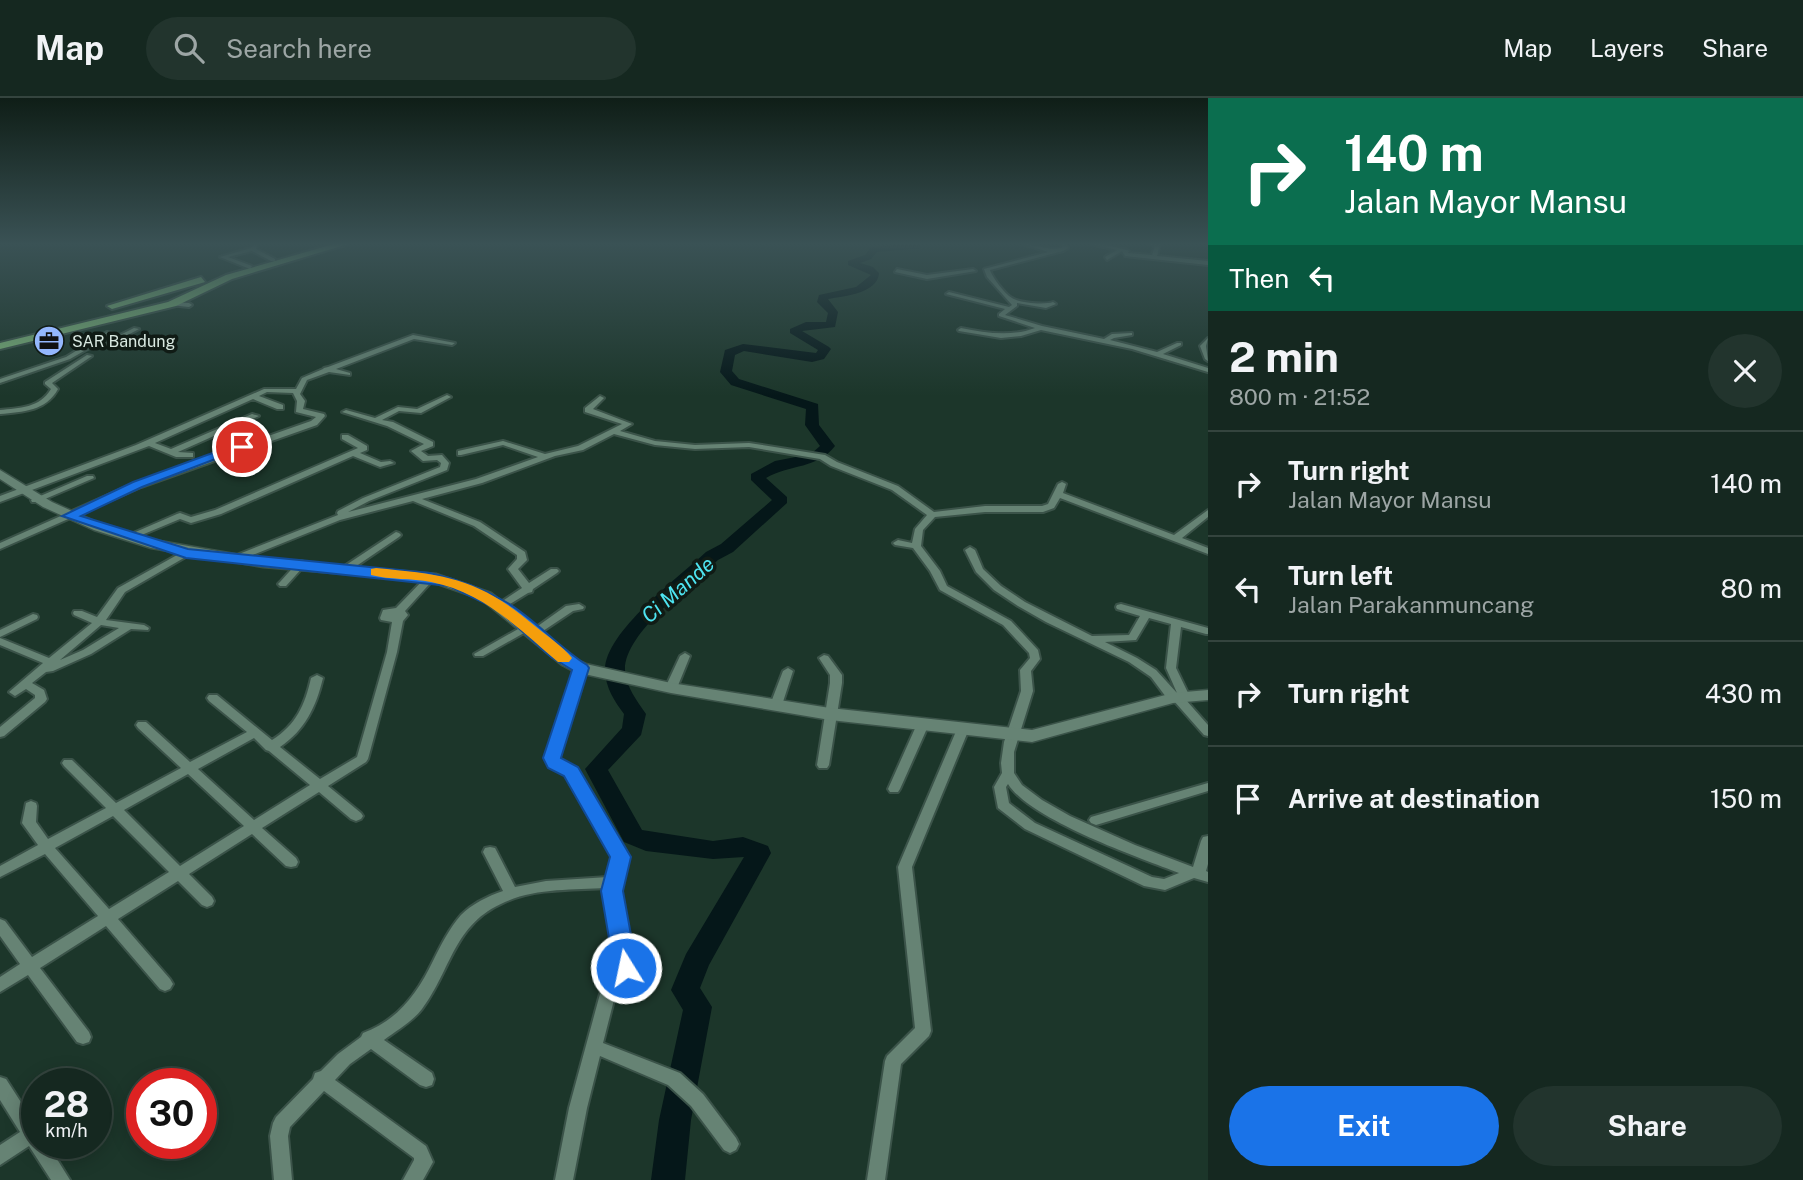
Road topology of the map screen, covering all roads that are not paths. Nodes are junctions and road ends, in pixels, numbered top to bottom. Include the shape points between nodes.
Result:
1 (151, 294) edge
2 (167, 294) edge
3 (199, 294) edge
4 (951, 294) edge
5 (1005, 294) edge
6 (977, 300) junction
7 (188, 301) junction
8 (127, 302) junction
9 (958, 302) dead end
10 (1053, 304) dead end
11 (1012, 305) junction
12 (154, 309) junction
13 (1037, 317) dead end
14 (1022, 323) junction
15 (1041, 328) junction
16 (136, 329) dead end
17 (961, 330) dead end
18 (108, 333) dead end
19 (1130, 334) dead end
20 (0, 338) edge
21 (1208, 340) edge
22 (1106, 341) junction
23 (452, 343) dead end
24 (1179, 344) dead end
25 (92, 345) junction
26 (0, 346) edge
27 (1158, 354) junction
28 (89, 356) dead end
29 (1208, 359) edge
30 (323, 369) junction
31 (1208, 370) edge
32 (348, 374) dead end
33 (38, 379) dead end
34 (0, 381) edge
35 (47, 383) junction
36 (299, 391) junction
37 (255, 397) junction
38 (447, 397) dead end
39 (600, 398) dead end
40 (280, 407) dead end
41 (0, 412) edge
42 (346, 412) dead end
43 (255, 415) dead end
44 (376, 420) junction
45 (616, 432) junction
46 (345, 437) dead end
47 (149, 443) junction
48 (170, 452) junction
49 (354, 453) junction
50 (461, 453) dead end
51 (190, 455) dead end
52 (546, 457) junction
53 (390, 463) dead end
54 (0, 474) edge
55 (90, 478) dead end
56 (22, 491) junction
57 (413, 498) junction
58 (0, 499) edge
59 (35, 500) junction
60 (1208, 513) edge
61 (932, 515) junction
62 (69, 516) junction
63 (337, 518) junction
64 (298, 524) dead end
65 (292, 535) junction
66 (396, 535) dead end
67 (129, 537) junction
68 (1176, 538) junction
69 (898, 543) dead end
70 (0, 546) edge
71 (916, 546) junction
72 (970, 550) dead end
73 (1208, 551) edge
74 (186, 553) junction
75 (237, 558) junction
76 (301, 564) junction
77 (346, 569) junction
78 (554, 571) dead end
79 (430, 577) junction
80 (283, 584) dead end
81 (529, 590) junction
82 (502, 606) junction
83 (579, 607) dead end
84 (1121, 607) dead end
85 (78, 613) dead end
86 (1146, 614) junction
87 (33, 617) dead end
88 (99, 622) junction
89 (1176, 623) junction
90 (128, 627) junction
91 (144, 628) dead end
92 (530, 630) junction
93 (1206, 631) dead end
94 (0, 634) edge
95 (1090, 639) junction
96 (0, 641) edge
97 (479, 654) dead end
98 (685, 656) dead end
99 (824, 658) dead end
100 (47, 667) junction
101 (581, 668) junction
102 (788, 671) dead end
103 (317, 678) dead end
104 (26, 684) junction
105 (671, 688) junction
106 (15, 692) dead end
107 (1208, 695) edge
108 (1178, 697) junction
109 (212, 698) dead end
110 (776, 705) junction
111 (830, 714) junction
112 (923, 724) junction
113 (142, 725) dead end
114 (963, 729) junction
115 (1208, 732) edge
116 (0, 733) edge
117 (254, 733) junction
118 (1013, 735) junction
119 (270, 747) junction
120 (68, 763) dead end
121 (823, 765) dead end
122 (187, 769) junction
123 (1008, 773) junction
124 (1208, 786) edge
125 (319, 788) junction
126 (894, 789) dead end
127 (31, 806) dead end
128 (114, 809) junction
129 (356, 816) dead end
130 (1096, 820) dead end
131 (253, 828) junction
132 (1208, 841) edge
133 (46, 846) junction
134 (490, 852) dead end
135 (291, 862) dead end
136 (0, 872) edge
137 (181, 872) junction
138 (1202, 873) edge
139 (614, 882) junction
140 (511, 893) junction
141 (207, 901) dead end
142 (106, 918) junction
143 (0, 925) edge
144 (31, 966) junction
145 (165, 984) dead end
146 (0, 985) edge
147 (83, 1037) dead end
148 (369, 1038) junction
149 (593, 1046) junction
150 (321, 1079) junction
151 (426, 1079) dead end
152 (0, 1085) edge
153 (21, 1119) edge
154 (21, 1142) edge
155 (730, 1144) dead end
156 (0, 1156) edge
157 (47, 1159) edge
158 (61, 1180) edge
159 (284, 1180) edge
160 (412, 1180) edge
161 (564, 1180) edge
162 (876, 1180) edge

1 - 8 highway
2 - 7 highway
3 - 7 highway
4 - 6 street
5 - 11 street
6 - 9 street
6 - 11 street
7 - 12 highway
8 - 12 highway via 151,301
8 - 20 highway
10 - 11 street
11 - 14 street via 1001,314
12 - 26 highway
13 - 14 street
14 - 15 street
15 - 17 street via 1000,337
15 - 22 street
16 - 25 street via 105,345
18 - 25 street
19 - 22 street
21 - 29 street via 1203,346
22 - 27 street
23 - 30 street via 417,336
24 - 27 street
25 - 34 street via 61,361
27 - 31 street
28 - 35 street
30 - 32 street
30 - 36 street via 303,379
33 - 35 street
35 - 41 street via 55,389 48,400 26,410
36 - 37 street via 270,390
36 - 62 street via 299,411 321,416 314,423 198,461
37 - 40 street
37 - 47 street
38 - 44 street via 418,411 398,409
39 - 45 street via 587,410 628,423
42 - 44 street
43 - 48 street
44 - 63 street via 430,444 415,452 425,458 439,457 444,468 369,497
45 - 52 street
45 - 61 street via 654,443 702,448 750,445 818,455 895,488
46 - 49 street via 364,448
47 - 48 street
47 - 56 street
48 - 51 street
49 - 53 street via 380,465
49 - 67 street via 222,510 191,520 180,516
50 - 52 street via 503,443
52 - 57 street
54 - 56 main road
55 - 59 street
56 - 58 street
56 - 59 main road
57 - 63 street
57 - 81 street via 477,524 522,554 513,572
59 - 62 main road
60 - 68 street
61 - 68 street via 1043,509 1051,506 1060,489
61 - 71 street via 919,529
62 - 67 main road
62 - 70 street
63 - 65 street
64 - 65 street
65 - 75 street
66 - 77 street
67 - 74 main road
68 - 73 street
69 - 71 street
71 - 118 street via 943,588 1007,622 1034,652 1035,659 1025,670 1028,689
72 - 95 street via 986,578 1052,622
74 - 75 main road
74 - 88 street via 121,590
75 - 76 main road
76 - 77 main road
76 - 80 street
77 - 79 main road
78 - 81 street
79 - 82 main road via 472,589
79 - 125 street via 398,615 364,756
81 - 82 street
82 - 92 main road
83 - 92 street
84 - 86 street
85 - 88 street
86 - 89 street
86 - 95 street via 1132,638
87 - 94 street
88 - 90 street
88 - 100 street
89 - 93 street
89 - 108 street via 1171,668
90 - 91 street
90 - 100 street via 87,652
92 - 97 street
92 - 101 main road
95 - 108 street via 1150,670
96 - 100 street
98 - 105 street
99 - 111 street via 836,675
100 - 104 street
101 - 105 main road
101 - 139 street via 552,758 578,781 613,842 620,857
102 - 110 street
103 - 119 street via 306,717
104 - 106 street
104 - 116 street via 40,693 41,699
105 - 110 main road
107 - 108 main road
108 - 115 street
108 - 118 main road via 1047,733
109 - 117 street
110 - 111 main road
111 - 112 main road
111 - 121 street
112 - 114 main road
112 - 126 street
113 - 122 street
114 - 118 main road
114 - 162 street via 905,867 923,1031 893,1060
117 - 119 street
117 - 122 street
118 - 123 street
119 - 125 street
120 - 128 street
122 - 128 street
122 - 131 street
123 - 138 street via 1028,798 1068,821
123 - 138 street via 1000,787 1003,805 1030,826 1149,882 1165,885
124 - 130 street
125 - 129 street
125 - 131 street
127 - 133 street via 29,823
128 - 133 street
128 - 137 street
131 - 135 street
131 - 137 street
132 - 138 street
133 - 136 street
133 - 142 street
134 - 140 street
137 - 141 street
137 - 142 street
139 - 140 street
139 - 149 street via 613,910 626,962 608,994
140 - 148 street via 476,908 454,935 419,1003 400,1021
142 - 144 street
142 - 145 street
143 - 144 street
144 - 146 street
144 - 147 street
148 - 150 street
148 - 151 street
149 - 155 street via 674,1079 697,1100
149 - 161 street
150 - 159 street via 282,1123
150 - 160 street via 420,1152 424,1162
152 - 153 street
154 - 156 street
157 - 158 street

